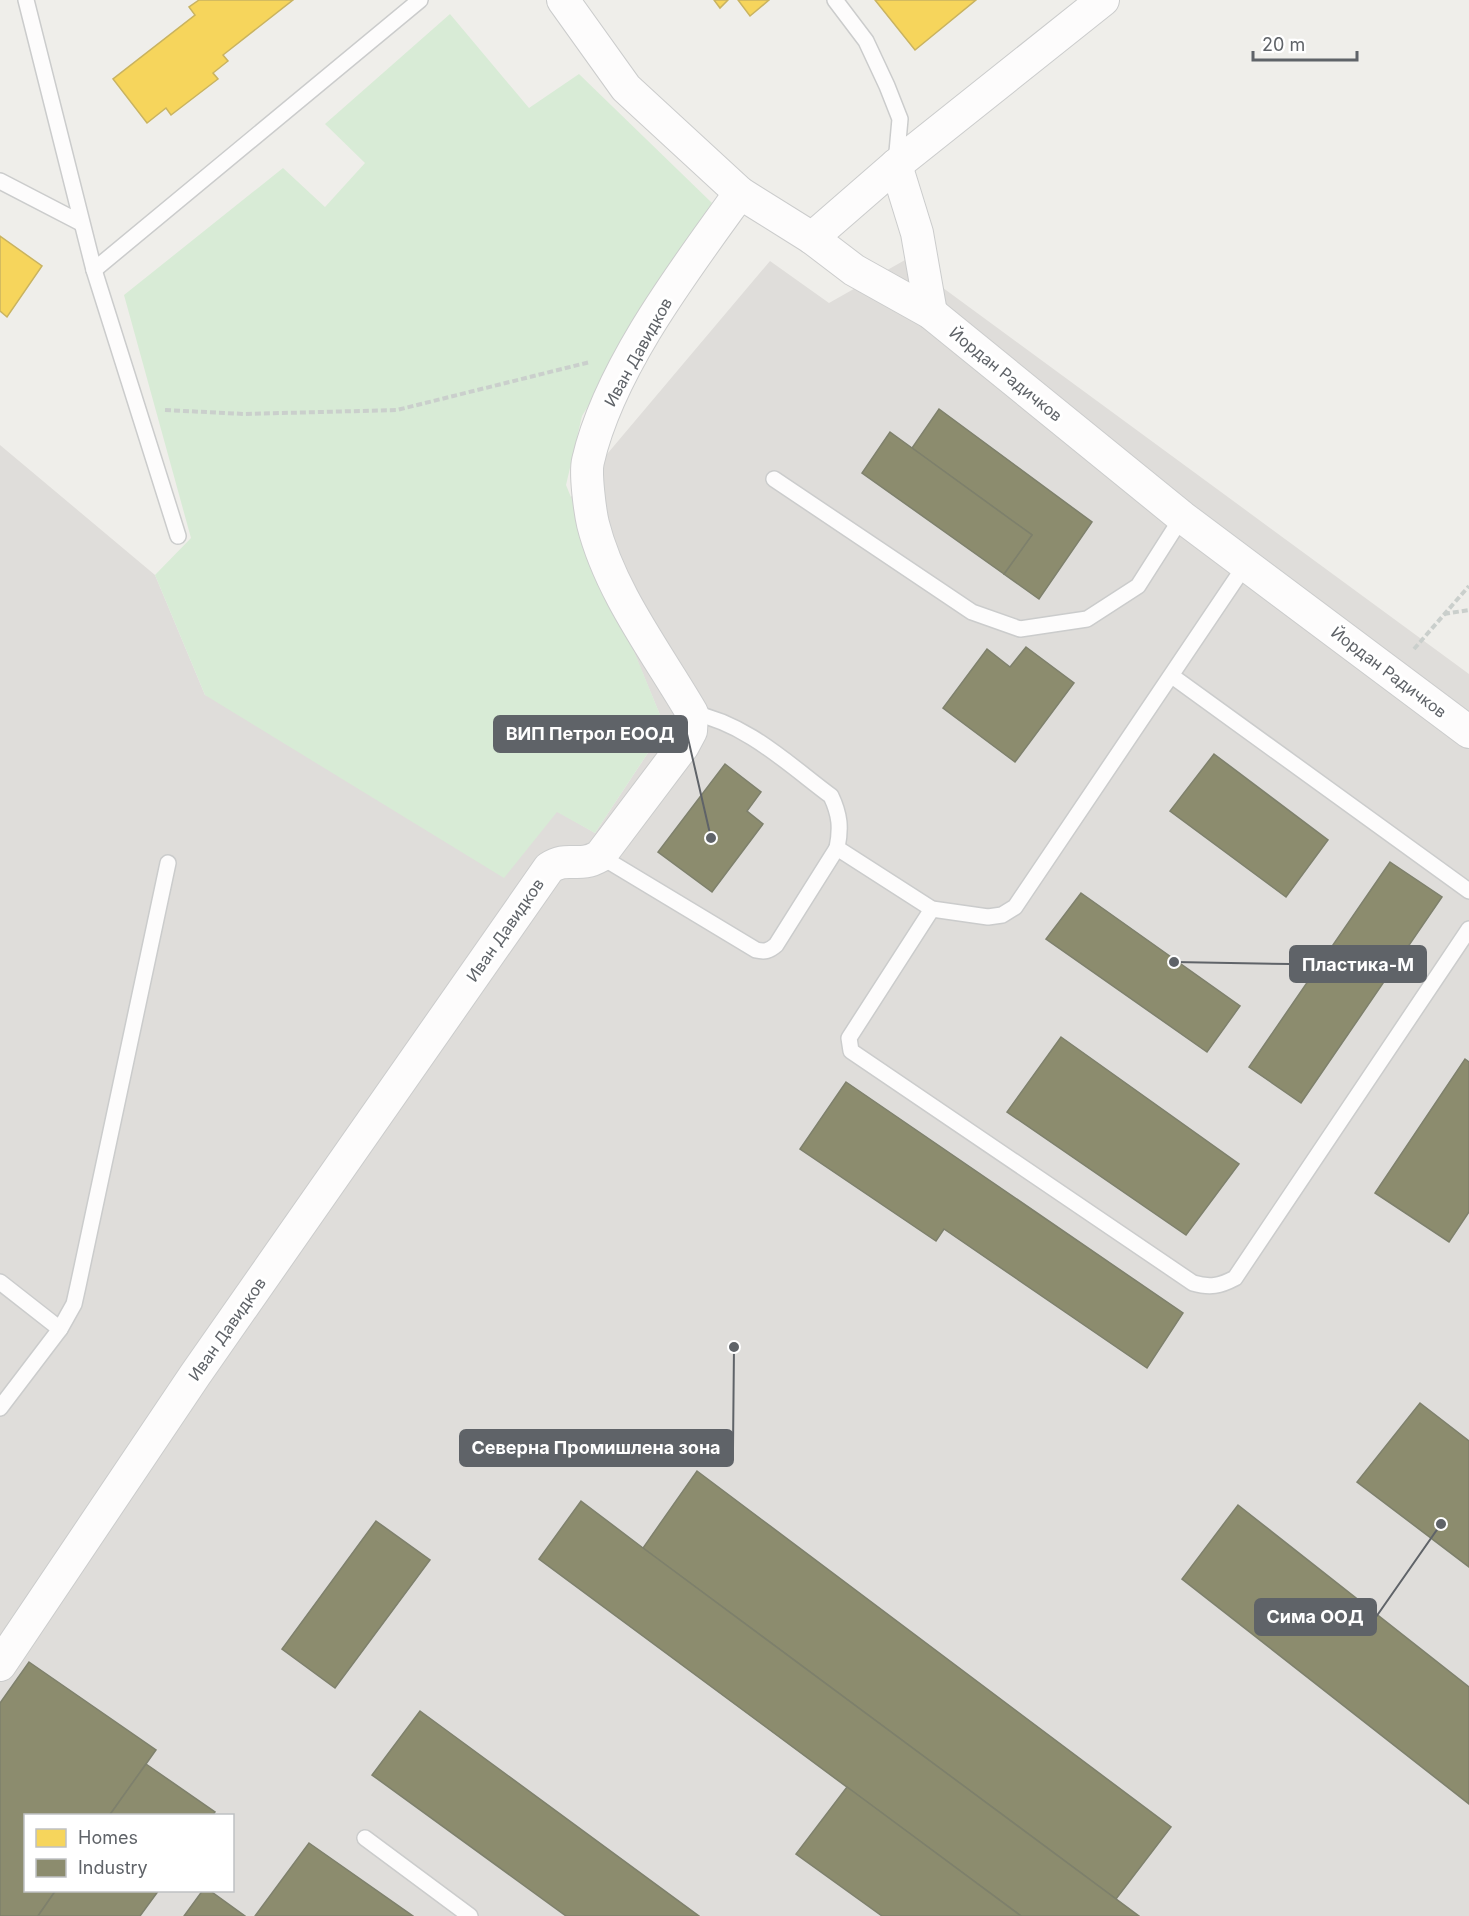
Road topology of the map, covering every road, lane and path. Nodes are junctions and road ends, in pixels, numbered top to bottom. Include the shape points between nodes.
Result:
1 (26, 0) edge
2 (420, 0) edge
3 (563, 0) edge
4 (835, 0) edge
5 (1103, 0) edge
6 (896, 165) junction
7 (0, 181) edge
8 (740, 193) junction
9 (81, 223) junction
10 (812, 238) junction
11 (94, 270) junction
12 (930, 313) junction
13 (593, 362) dead end
14 (140, 408) junction
15 (774, 479) dead end
16 (1182, 517) junction
17 (178, 536) dead end
18 (1246, 564) junction
19 (1469, 586) edge
20 (1469, 610) edge
21 (1444, 615) junction
22 (1391, 674) junction
23 (1172, 676) junction
24 (692, 713) junction
25 (1469, 732) edge
26 (837, 848) junction
27 (600, 856) junction
28 (168, 864) dead end
29 (1469, 891) edge
30 (932, 909) junction
31 (1469, 929) edge
32 (0, 1282) edge
33 (60, 1329) junction
34 (0, 1408) edge
35 (0, 1665) edge
36 (365, 1838) dead end
37 (470, 1916) edge

1 - 9 lane
2 - 11 lane
3 - 8 street, Йордан Радичков via 626,88
4 - 6 lane via 866,41 900,119
5 - 6 street
6 - 10 street
6 - 12 street via 917,233
7 - 9 lane
8 - 10 street, Йордан Радичков
8 - 24 street, Иван Давидков via 649,327 610,396 587,463 593,524 619,590
9 - 11 lane
10 - 12 street, Йордан Радичков via 854,270
11 - 14 lane
12 - 16 street, Йордан Радичков
13 - 14 path via 396,410 245,414
14 - 17 lane
15 - 16 lane via 972,612 1020,629 1087,620 1138,586
16 - 18 street, Йордан Радичков
18 - 22 street, Йордан Радичков
18 - 23 lane
19 - 21 path
20 - 21 path
21 - 22 path
22 - 25 street, Йордан Радичков
23 - 29 lane
23 - 30 lane via 1015,907 988,917
24 - 26 lane via 715,717 739,728 831,796 841,828
24 - 27 street via 691,731 683,746
26 - 27 lane via 776,945 763,952
26 - 30 lane
27 - 35 street, Иван Давидков via 588,863 559,861 549,868 195,1375
28 - 33 lane via 76,1295
30 - 31 lane via 849,1038 851,1051 1193,1283 1206,1287 1221,1286 1235,1278
32 - 33 lane
33 - 34 lane
36 - 37 lane

